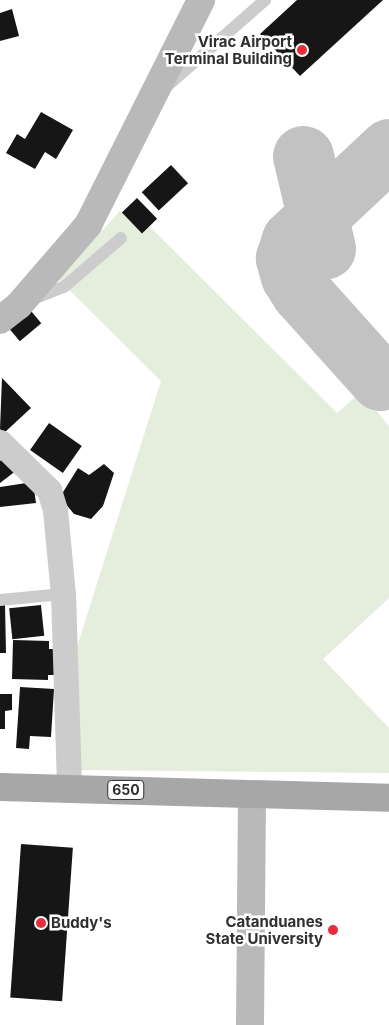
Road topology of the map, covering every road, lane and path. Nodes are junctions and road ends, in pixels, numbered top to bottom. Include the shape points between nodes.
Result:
1 (201, 0) edge
2 (265, 0) edge
3 (148, 103) junction
4 (120, 238) dead end
5 (10, 312) edge
6 (0, 442) edge
7 (63, 594) junction
8 (0, 600) edge
9 (68, 787) junction
10 (0, 788) edge
11 (252, 797) junction
12 (389, 798) edge
13 (250, 1025) edge

1 - 3 street
2 - 3 lane
3 - 5 street via 88,225
4 - 5 lane via 64,287
6 - 7 street via 49,490 55,510
7 - 8 lane
7 - 9 street
9 - 10 main road, 650
9 - 11 main road, 650
11 - 12 main road, 650
11 - 13 street

